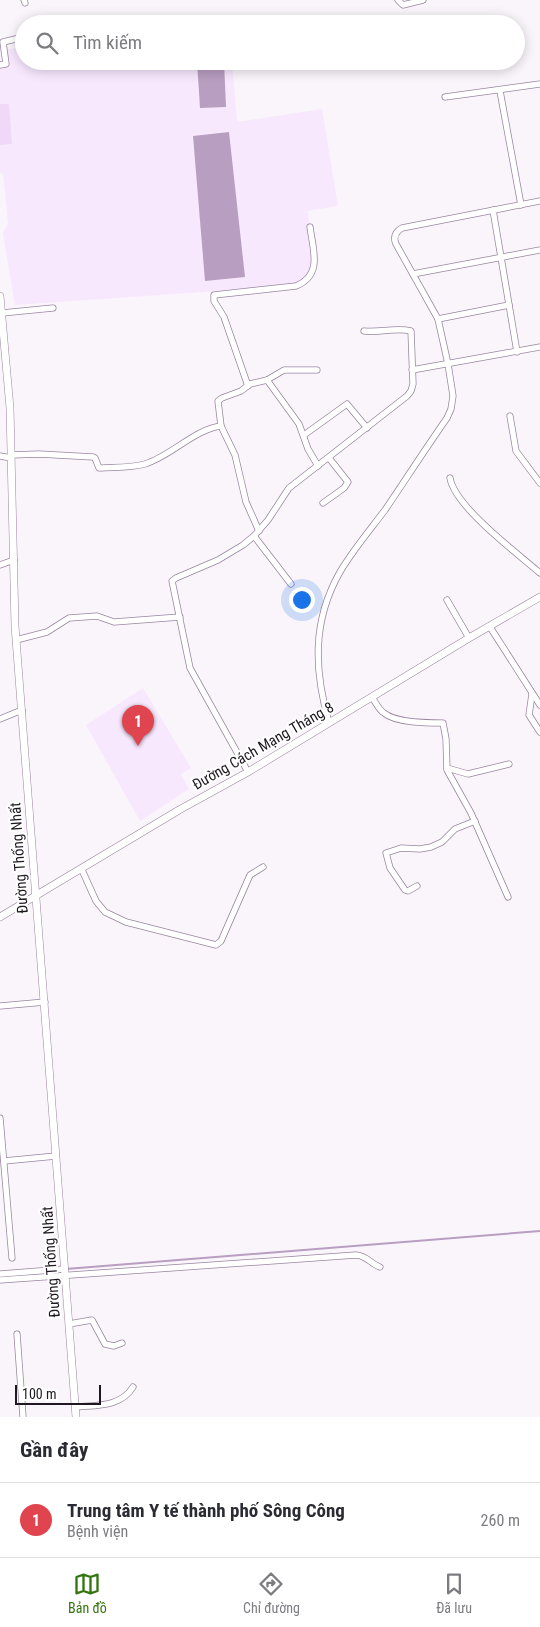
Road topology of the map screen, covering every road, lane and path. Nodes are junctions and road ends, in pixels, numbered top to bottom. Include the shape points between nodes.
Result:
1 (398, 0) edge
2 (424, 0) edge
3 (15, 39) edge
4 (0, 65) edge
5 (540, 84) edge
6 (500, 91) junction
7 (446, 97) dead end
8 (540, 201) edge
9 (521, 205) junction
10 (493, 210) junction
11 (310, 227) dead end
12 (540, 250) edge
13 (501, 258) junction
14 (413, 274) junction
15 (0, 296) edge
16 (509, 305) junction
17 (53, 308) dead end
18 (2, 313) junction
19 (438, 319) junction
20 (364, 331) dead end
21 (540, 347) edge
22 (3, 352) edge
23 (517, 352) junction
24 (448, 364) junction
25 (317, 370) dead end
26 (412, 370) junction
27 (267, 380) junction
28 (248, 386) junction
29 (510, 416) dead end
30 (221, 426) junction
31 (367, 428) junction
32 (304, 435) junction
33 (0, 456) edge
34 (11, 456) junction
35 (329, 458) junction
36 (318, 466) junction
37 (450, 478) dead end
38 (540, 483) edge
39 (323, 503) dead end
40 (256, 534) junction
41 (14, 560) junction
42 (0, 565) edge
43 (540, 573) edge
44 (291, 584) dead end
45 (540, 597) edge
46 (448, 600) dead end
47 (180, 616) junction
48 (490, 627) junction
49 (469, 638) junction
50 (16, 640) junction
51 (532, 694) junction
52 (372, 697) junction
53 (540, 705) edge
54 (22, 710) junction
55 (0, 719) edge
56 (329, 723) junction
57 (540, 732) edge
58 (509, 764) dead end
59 (447, 768) junction
60 (248, 772) junction
61 (475, 821) junction
62 (264, 867) dead end
63 (82, 870) junction
64 (417, 886) dead end
65 (36, 897) junction
66 (508, 897) dead end
67 (0, 917) edge
68 (44, 1002) junction
69 (0, 1006) edge
70 (0, 1118) edge
71 (56, 1156) junction
72 (4, 1161) junction
73 (12, 1258) dead end
74 (380, 1267) dead end
75 (65, 1273) junction
76 (0, 1274) edge
77 (0, 1280) edge
78 (69, 1324) junction
79 (17, 1334) dead end
80 (122, 1343) dead end
81 (133, 1387) dead end
82 (75, 1407) junction
83 (23, 1417) edge
84 (76, 1417) edge

1 - 2 street via 403,5
3 - 4 street via 3,42 6,64
5 - 6 street
6 - 7 street
6 - 9 street
8 - 9 street
9 - 10 street
10 - 13 street
10 - 14 street via 397,231 394,235 396,244
11 - 28 street via 314,266 305,282 296,286 214,295
12 - 13 street
13 - 14 street
13 - 16 street
14 - 19 street
15 - 18 street, Đường Thống Nhất
16 - 19 street
16 - 23 street
17 - 18 street
18 - 22 street, Đường Thống Nhất
19 - 24 street
20 - 26 street via 411,331
21 - 23 street
22 - 34 street, Đường Thống Nhất
23 - 24 street
24 - 26 street
24 - 56 street via 453,396 447,418 348,560 326,602 318,643 318,678
25 - 27 street via 290,369
26 - 31 street via 413,384 407,396
27 - 28 street
27 - 32 street
28 - 30 street via 242,392 219,400
29 - 38 street via 516,451
30 - 34 street via 136,466 99,468 93,457
30 - 40 street via 234,456
31 - 32 street via 347,404
31 - 35 street
32 - 36 street
33 - 34 street
34 - 41 street, Đường Thống Nhất
35 - 36 street
35 - 39 street via 348,482
36 - 40 street via 289,488
37 - 43 street via 453,489 483,524
40 - 44 street
40 - 47 street via 230,554 173,579
41 - 42 street
41 - 50 street, Đường Thống Nhất
45 - 48 street, Đường Cách Mạng Tháng 8
46 - 49 street
47 - 50 street via 114,622 97,616 69,618 47,632
47 - 60 street via 190,668
48 - 49 street, Đường Cách Mạng Tháng 8
48 - 51 street
49 - 52 street, Đường Cách Mạng Tháng 8
50 - 54 street, Đường Thống Nhất
51 - 53 street
51 - 57 street via 529,715
52 - 56 street, Đường Cách Mạng Tháng 8
52 - 59 street via 381,711 392,718 443,723
54 - 55 street
54 - 65 street, Đường Thống Nhất
56 - 60 street, Đường Cách Mạng Tháng 8
58 - 59 street via 468,774
59 - 61 street
60 - 63 street, Đường Cách Mạng Tháng 8
61 - 64 street via 455,829 442,842 431,847 401,848 386,853 390,868 405,890
61 - 66 street
62 - 63 street via 250,875 222,941 216,945 126,922 105,912 96,901
63 - 65 street, Đường Cách Mạng Tháng 8
65 - 67 street, Đường Cách Mạng Tháng 8
65 - 68 street, Đường Thống Nhất
68 - 69 street
68 - 71 street, Đường Thống Nhất
70 - 72 street
71 - 72 street
71 - 75 street, Đường Thống Nhất
72 - 73 street
74 - 75 street via 356,1255
75 - 76 street
75 - 77 street
75 - 78 street, Đường Thống Nhất
78 - 80 street via 92,1320 105,1344 114,1346
78 - 82 street, Đường Thống Nhất
79 - 83 street
81 - 82 street via 125,1398 116,1402
82 - 84 street, Đường Thống Nhất

